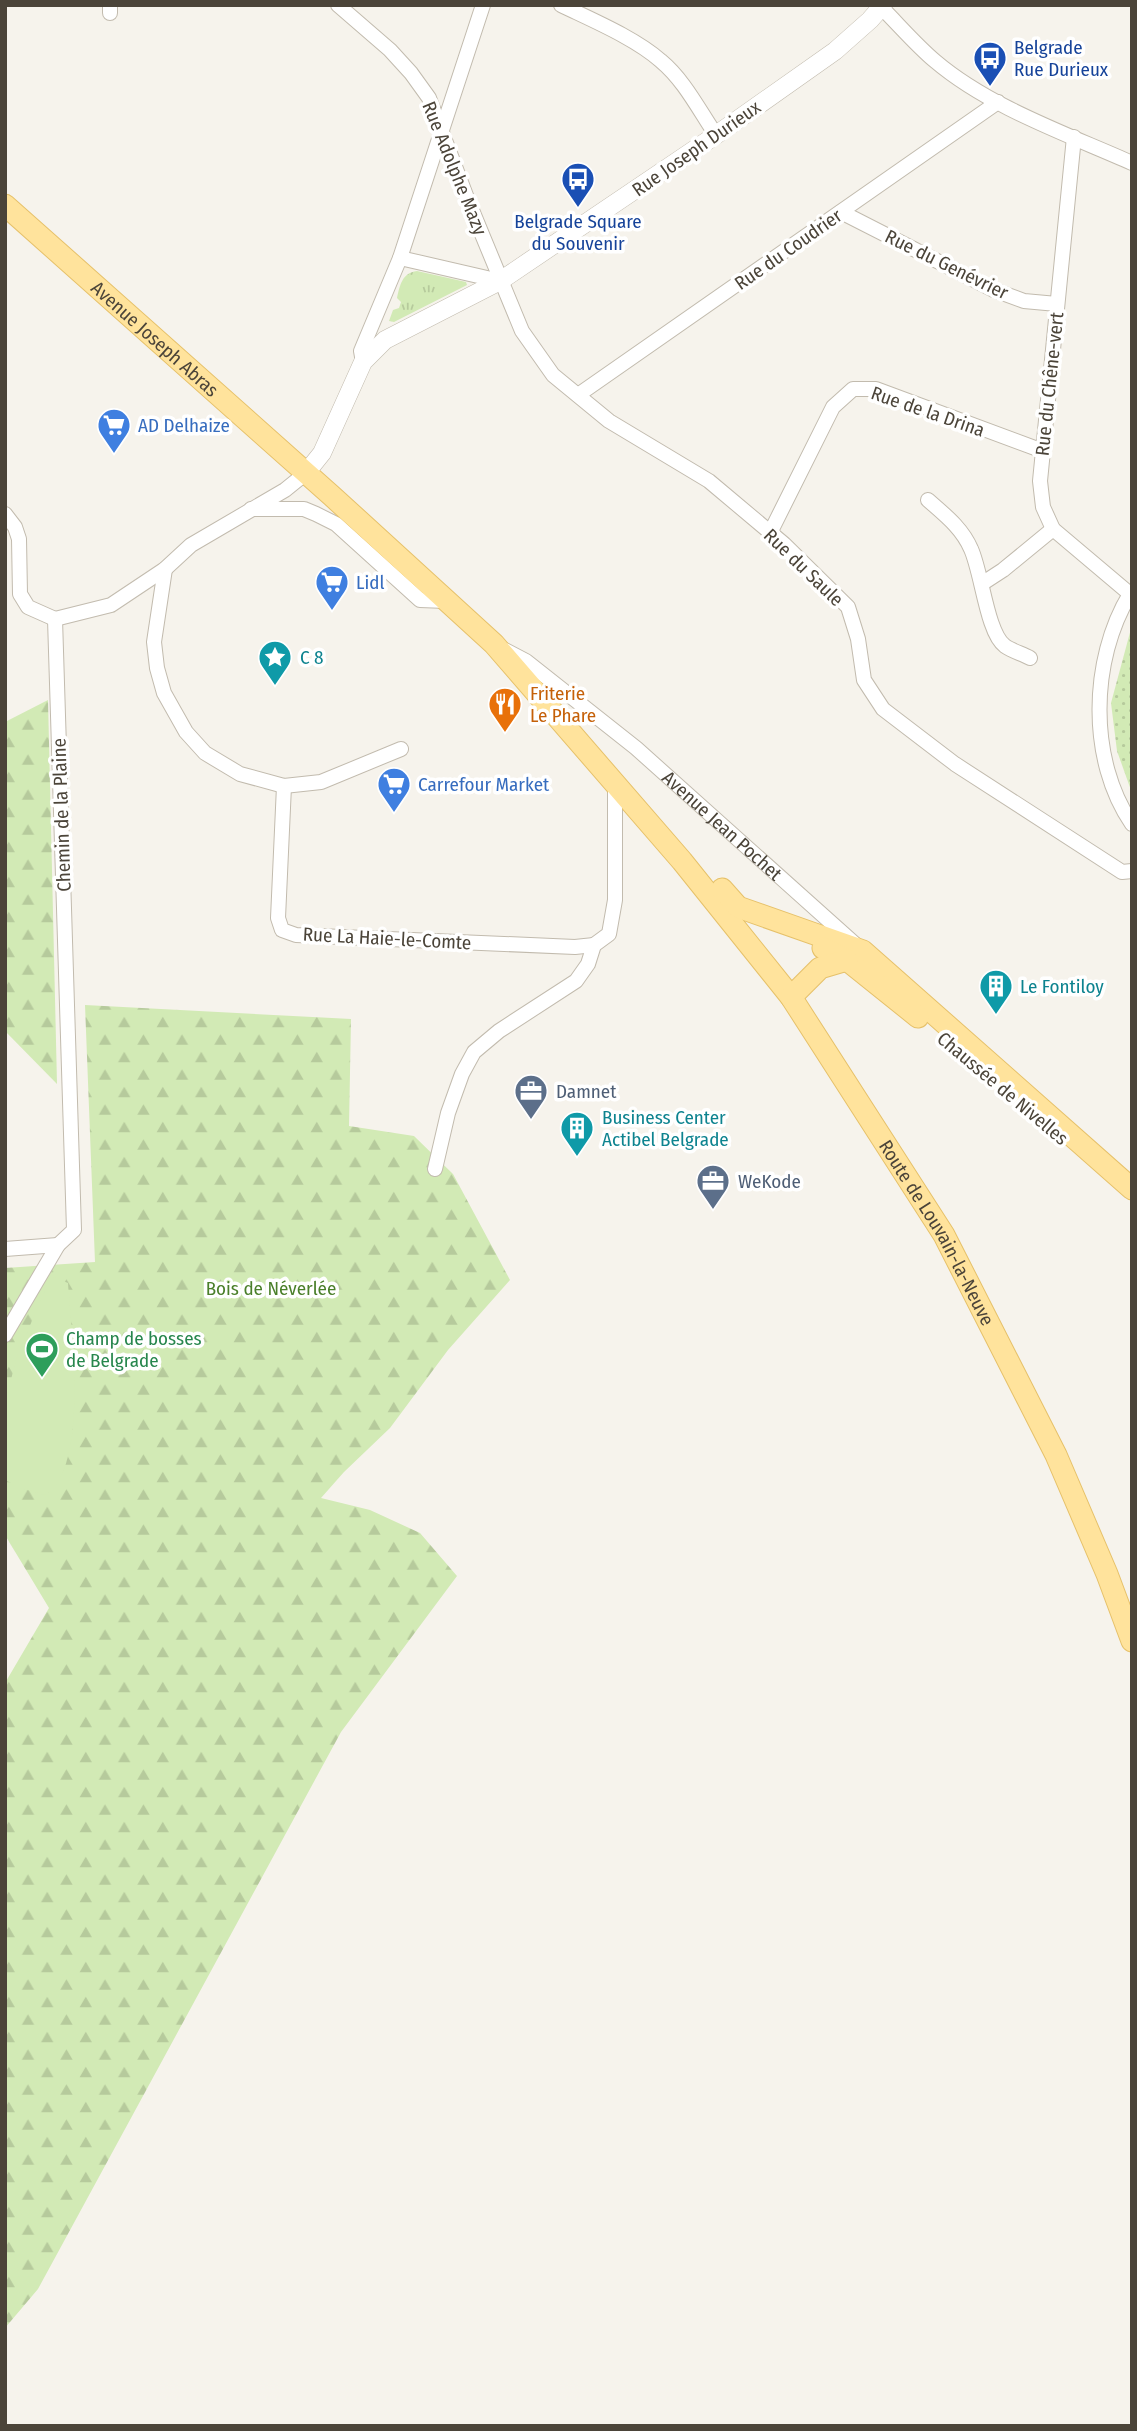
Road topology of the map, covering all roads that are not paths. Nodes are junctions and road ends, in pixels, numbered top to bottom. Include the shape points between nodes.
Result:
1 (338, 5) edge
2 (483, 5) edge
3 (561, 5) edge
4 (882, 6) edge
5 (998, 102) junction
6 (441, 134) junction
7 (716, 135) junction
8 (1074, 137) junction
9 (1132, 163) edge
10 (5, 205) edge
11 (841, 212) junction
12 (400, 258) junction
13 (500, 281) junction
14 (1057, 304) junction
15 (363, 362) junction
16 (578, 396) junction
17 (1043, 451) junction
18 (306, 473) junction
19 (928, 500) dead end
20 (249, 509) junction
21 (5, 514) edge
22 (1053, 529) junction
23 (770, 533) junction
24 (165, 569) junction
25 (983, 583) junction
26 (1131, 594) edge
27 (446, 601) junction
28 (55, 619) junction
29 (494, 645) junction
30 (1030, 658) dead end
31 (401, 749) dead end
32 (615, 783) junction
33 (284, 786) junction
34 (1132, 824) edge
35 (682, 861) junction
36 (1132, 871) edge
37 (725, 913) junction
38 (594, 945) junction
39 (855, 956) junction
40 (791, 997) junction
41 (435, 1169) dead end
42 (1132, 1189) edge
43 (1132, 1195) edge
44 (58, 1245) junction
45 (5, 1249) edge
46 (5, 1335) edge
47 (1132, 1641) edge

1 - 6 street, Rue Adolphe Mazy via 411,72 429,98
2 - 6 street
3 - 7 street via 662,61
4 - 5 street via 934,61
4 - 7 street, Rue Joseph Durieux via 835,51
5 - 8 street
5 - 11 street, Rue du Coudrier
6 - 12 street
6 - 13 street, Rue Adolphe Mazy
7 - 13 street, Rue Joseph Durieux
8 - 9 street
8 - 14 street, Rue du Chêne-vert
10 - 18 main road, Avenue Joseph Abras
11 - 14 street, Rue du Genévrier via 994,290 1024,301
11 - 16 street, Rue du Coudrier
12 - 13 street
12 - 15 street via 361,351
13 - 15 street, Rue Joseph Durieux via 385,340
13 - 16 street, Rue du Saule via 522,331 553,374
14 - 17 street, Rue du Chêne-vert
15 - 18 street via 322,453
16 - 23 street, Rue du Saule via 609,421 709,481
17 - 22 street, Rue du Chêne-vert via 1043,507
17 - 23 street, Rue de la Drina via 876,389 853,389 833,407
18 - 20 street
18 - 27 main road, Avenue Jean Pochet
19 - 25 street via 958,526
20 - 24 street via 191,545
20 - 27 street via 304,509 316,514 336,524 420,600
21 - 28 street via 19,539 20,594 28,607
22 - 25 street
22 - 26 street
23 - 36 street, Rue du Saule via 848,607 864,680 883,709 966,771 1122,872
24 - 28 street via 111,605
24 - 33 street via 154,642 164,693 186,732 205,753 240,774
25 - 30 street via 990,623 1004,645
26 - 34 street via 1121,608 1102,671 1098,725 1107,773
27 - 29 main road, Avenue Jean Pochet
28 - 44 street, Chemin de la Plaine via 74,1230
29 - 32 main road
29 - 39 street, Avenue Jean Pochet via 526,661 636,748
31 - 33 street via 321,782
32 - 35 main road, Route de Louvain-la-Neuve
32 - 38 street via 615,900 609,934
33 - 38 street, Rue La Haie-le-Comte via 278,918 282,930 296,935
35 - 37 main road, Route de Louvain-la-Neuve
35 - 39 main road via 702,868 738,907
37 - 39 main road
37 - 40 main road, Route de Louvain-la-Neuve
38 - 41 street via 576,981 474,1052 453,1100
39 - 40 main road via 820,968
39 - 42 main road, Avenue Jean Pochet
39 - 43 main road, Chaussée de Nivelles via 874,981
40 - 47 main road, Route de Louvain-la-Neuve via 944,1235 1056,1455
44 - 45 street
44 - 46 street, Chemin de la Plaine

